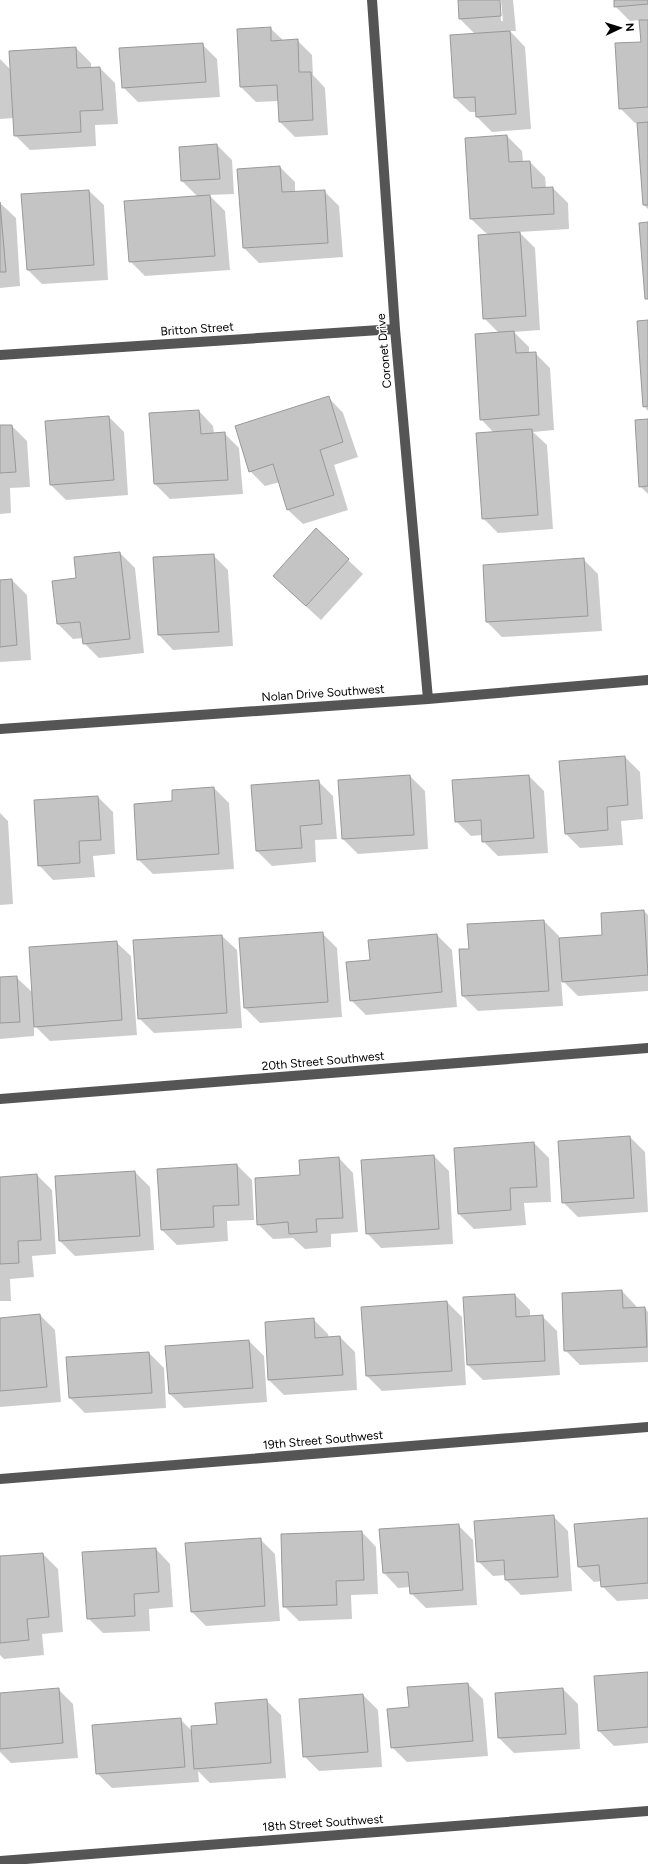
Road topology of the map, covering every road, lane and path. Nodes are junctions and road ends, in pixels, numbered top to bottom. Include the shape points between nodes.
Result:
1 (372, 0) edge
2 (395, 329) junction
3 (0, 355) edge
4 (648, 680) edge
5 (428, 699) junction
6 (0, 729) edge
7 (648, 1048) edge
8 (0, 1099) edge
9 (648, 1427) edge
10 (0, 1479) edge
11 (648, 1811) edge
12 (0, 1861) edge

1 - 2 street, Coronet Drive
2 - 3 street, Britton Street
2 - 5 street, Coronet Drive
4 - 5 street, Nolan Drive Southwest
5 - 6 street, Nolan Drive Southwest
7 - 8 street, 20th Street Southwest
9 - 10 street, 19th Street Southwest
11 - 12 street, 18th Street Southwest

